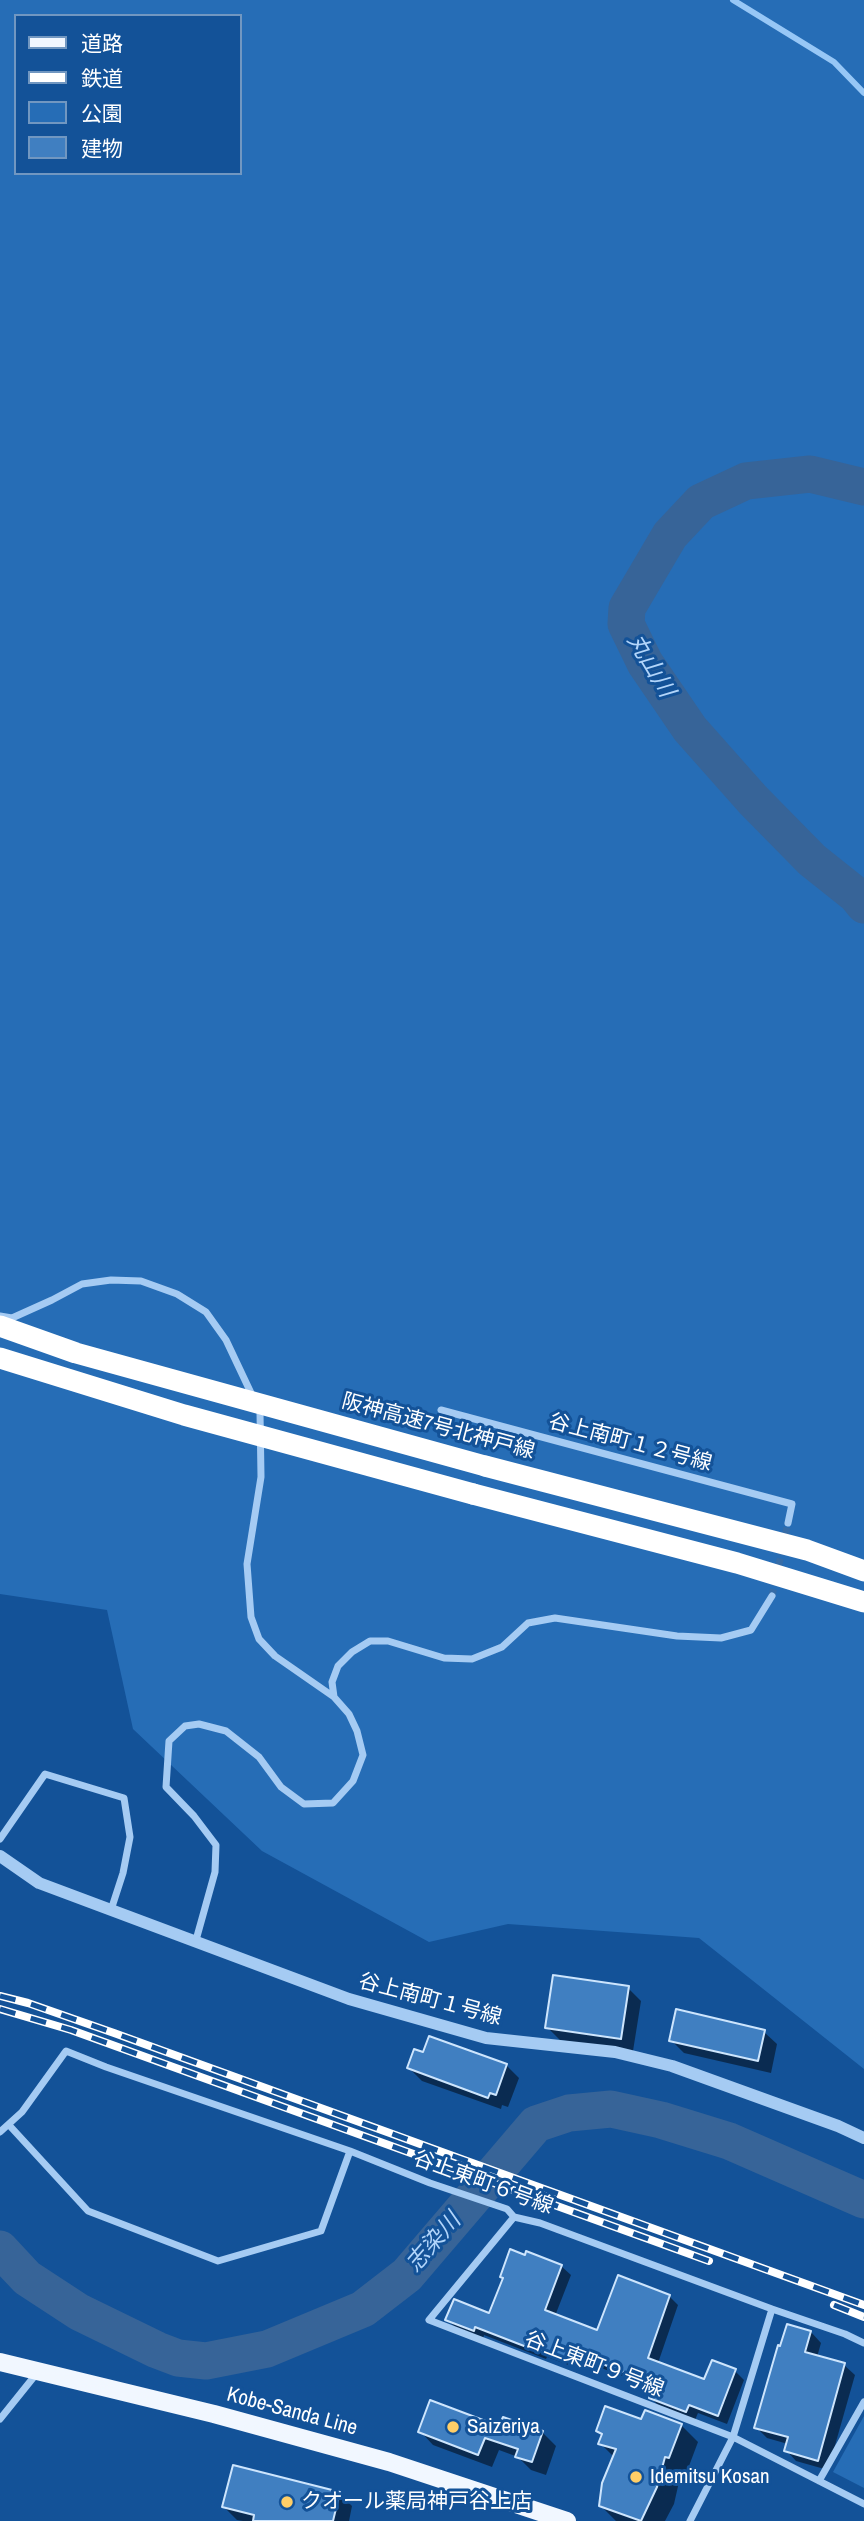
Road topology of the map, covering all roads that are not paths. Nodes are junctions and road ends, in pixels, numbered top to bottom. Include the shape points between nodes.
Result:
1 (0, 1316) edge
2 (0, 1326) edge
3 (0, 1358) edge
4 (441, 1410) dead end
5 (788, 1523) tunnel mouth
6 (864, 1571) edge
7 (772, 1596) tunnel mouth
8 (864, 1602) edge
9 (334, 1698) junction
10 (0, 1839) edge
11 (0, 1856) edge
12 (111, 1910) junction
13 (196, 1940) junction
14 (9, 2125) junction
15 (0, 2132) edge
16 (864, 2138) edge
17 (350, 2151) junction
18 (514, 2217) junction
19 (772, 2309) junction
20 (864, 2343) edge
21 (0, 2362) edge
22 (39, 2371) junction
23 (864, 2402) edge
24 (0, 2419) edge
25 (733, 2437) junction
26 (819, 2481) junction
27 (864, 2504) edge
28 (567, 2521) edge
29 (690, 2521) edge

1 - 9 street via 12,1318 82,1283 111,1280 141,1281 177,1294 206,1312 226,1340 260,1412 261,1478 247,1564 251,1617 260,1639 275,1656
2 - 6 highway, 阪神高速7号北神戸線, bridge via 76,1353 794,1546
3 - 8 highway, bridge via 184,1415 737,1563
4 - 5 street, 谷上南町１２号線 via 792,1504
7 - 9 street via 751,1630 721,1638 555,1618 528,1623 502,1647 472,1659 444,1658 388,1641 370,1641 338,1667 331,1682
9 - 13 street via 349,1714 363,1755 353,1781 333,1803 304,1804 281,1787 259,1757 226,1731 200,1724 185,1727 169,1741 166,1787 216,1845 215,1872
10 - 12 street via 45,1774 124,1798 130,1837
11 - 12 street, 谷上南町１号線 via 39,1883
12 - 13 street, 谷上南町１号線
13 - 16 street, 谷上南町１号線 via 348,1999 486,2038 615,2052 672,2066
14 - 15 street, 谷上東町６号線
14 - 17 street, 谷上東町６号線 via 66,2051
14 - 17 street via 88,2211 218,2261 321,2231
17 - 18 street, 谷上東町６号線 via 507,2209
18 - 19 street, 谷上東町６号線
18 - 25 street, 谷上東町９号線 via 429,2319
19 - 20 street, 谷上東町６号線
19 - 25 street
21 - 22 main road, Kobe-Sanda Line
22 - 24 street
22 - 28 main road, Kobe-Sanda Line via 389,2462
23 - 26 street
25 - 26 street, 谷上東町９号線
25 - 29 street
26 - 27 street, 谷上東町９号線

